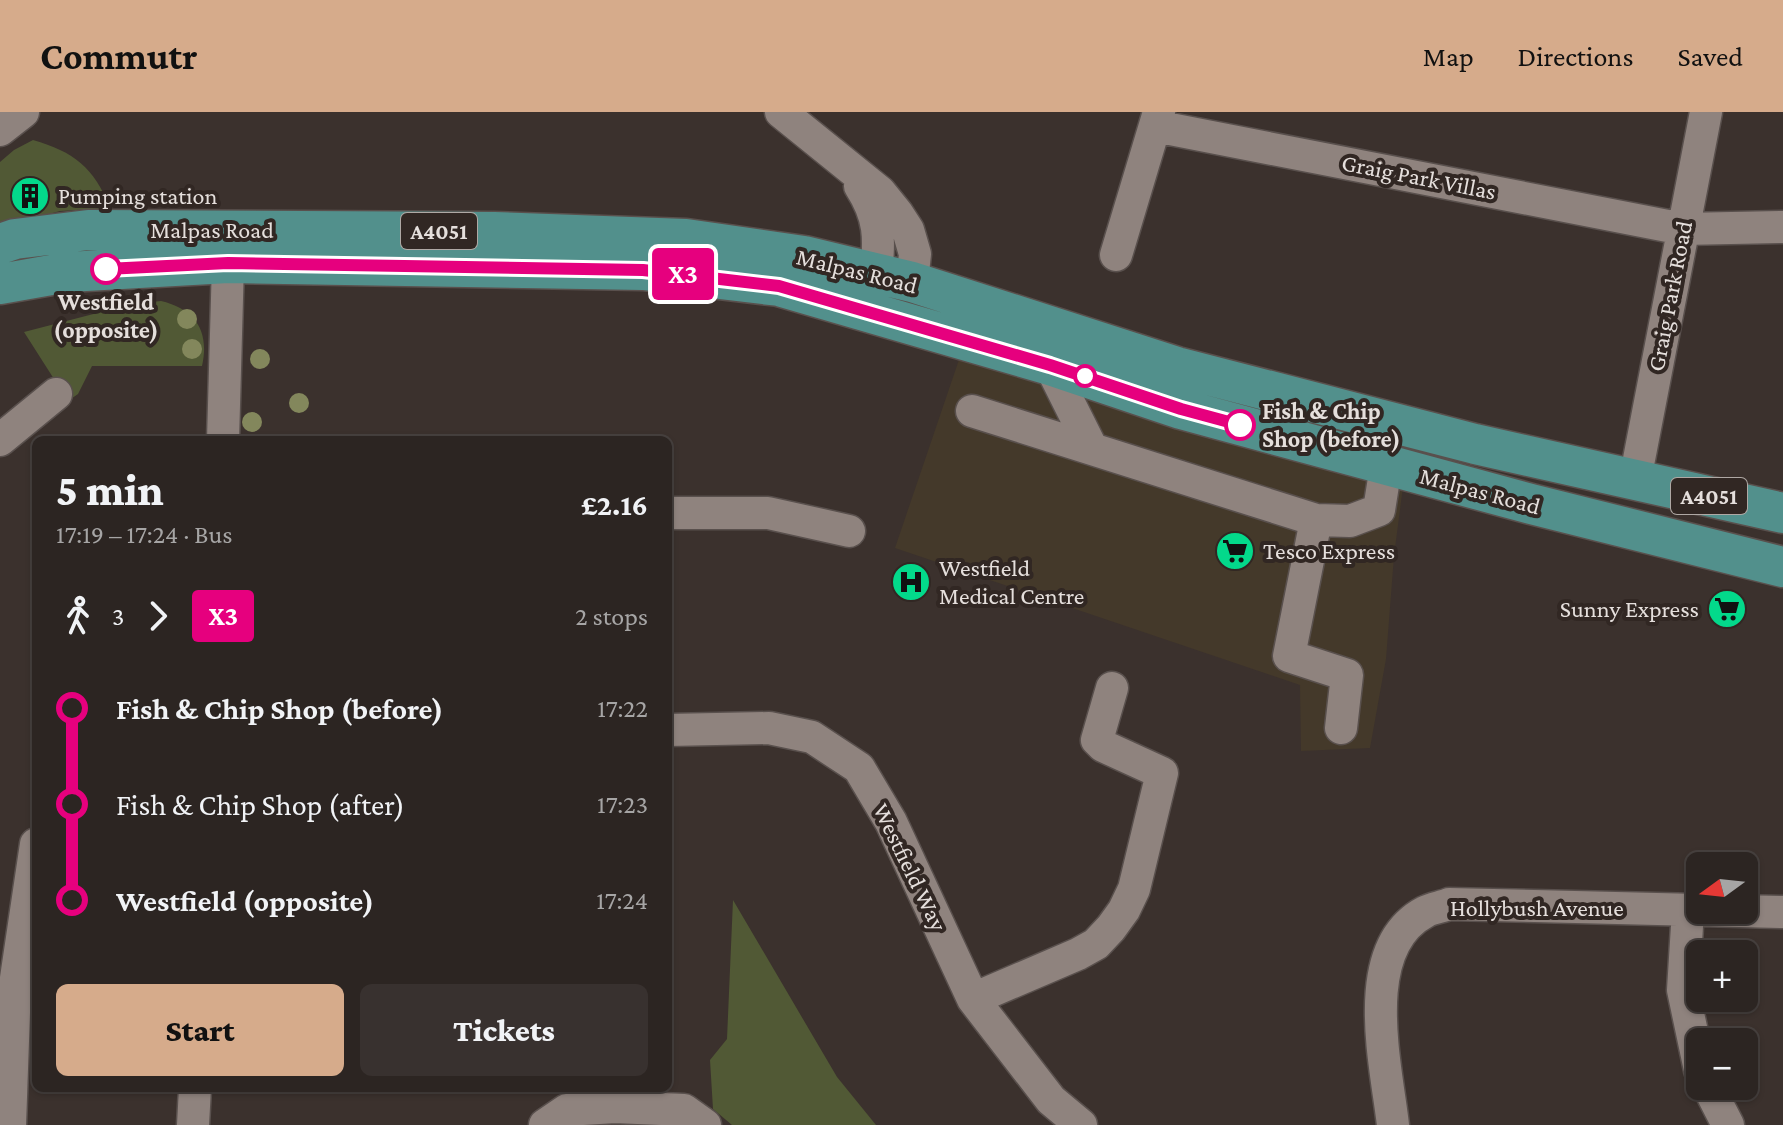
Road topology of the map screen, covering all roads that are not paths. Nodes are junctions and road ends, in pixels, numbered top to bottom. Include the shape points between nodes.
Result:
1 (23, 112) edge
2 (1706, 112) edge
3 (795, 117) edge
4 (1157, 119) edge
5 (0, 130) edge
6 (1783, 227) edge
7 (1683, 229) junction
8 (0, 244) edge
9 (1116, 255) dead end
10 (228, 263) junction
11 (894, 278) junction
12 (0, 284) edge
13 (882, 314) junction
14 (1050, 365) junction
15 (56, 394) dead end
16 (972, 411) dead end
17 (223, 436) edge
18 (0, 440) edge
19 (1091, 447) junction
20 (1386, 466) junction
21 (1635, 480) junction
22 (672, 513) edge
23 (1783, 513) edge
24 (1316, 520) junction
25 (1624, 528) junction
26 (849, 531) dead end
27 (1783, 567) edge
28 (1112, 688) dead end
29 (1341, 728) dead end
30 (672, 730) edge
31 (32, 871) edge
32 (1686, 910) edge
33 (1758, 911) edge
34 (1783, 912) edge
35 (1687, 924) edge
36 (973, 999) junction
37 (1691, 1028) edge
38 (195, 1092) edge
39 (1715, 1100) edge
40 (10, 1125) edge
41 (193, 1125) edge
42 (545, 1125) edge
43 (705, 1125) edge
44 (1081, 1125) edge
45 (1393, 1125) edge
46 (1728, 1125) edge

1 - 5 street
2 - 7 street, Graig Park Road
3 - 11 street via 880,192 908,230 915,254
4 - 7 street, Graig Park Villas
4 - 9 street
6 - 7 street, Graig Park Villas
7 - 21 street, Graig Park Road
8 - 11 main road, Malpas Road / A4051 via 88,230 552,233 686,239 804,256
10 - 12 main road, Malpas Road / A4051 via 68,272
10 - 13 main road, Malpas Road / A4051 via 643,270 779,286
10 - 17 street
11 - 13 main road
11 - 21 main road, Malpas Road / A4051 via 1177,367
13 - 14 main road, Malpas Road / A4051
14 - 19 street
14 - 20 main road, Malpas Road / A4051 via 1181,409
15 - 18 street
16 - 19 street
19 - 24 street
20 - 24 street via 1379,510 1350,521
20 - 25 main road, Malpas Road / A4051
21 - 23 main road, Malpas Road / A4051
21 - 25 main road
22 - 26 street via 768,513
24 - 29 street via 1289,656 1347,675
25 - 27 main road, Malpas Road / A4051
28 - 36 street via 1097,740 1162,773 1134,889 1096,944
30 - 36 street, Westfield Way via 769,728 812,737 859,768 891,822
31 - 40 street via 15,985
32 - 45 street, Hollybush Avenue via 1449,904 1425,912 1403,931 1386,960 1380,1011
33 - 34 street, Hollybush Avenue
35 - 37 street via 1683,990
36 - 44 street, Westfield Way via 1051,1100
38 - 41 street
39 - 46 street
42 - 43 street via 567,1110 615,1107 684,1110

